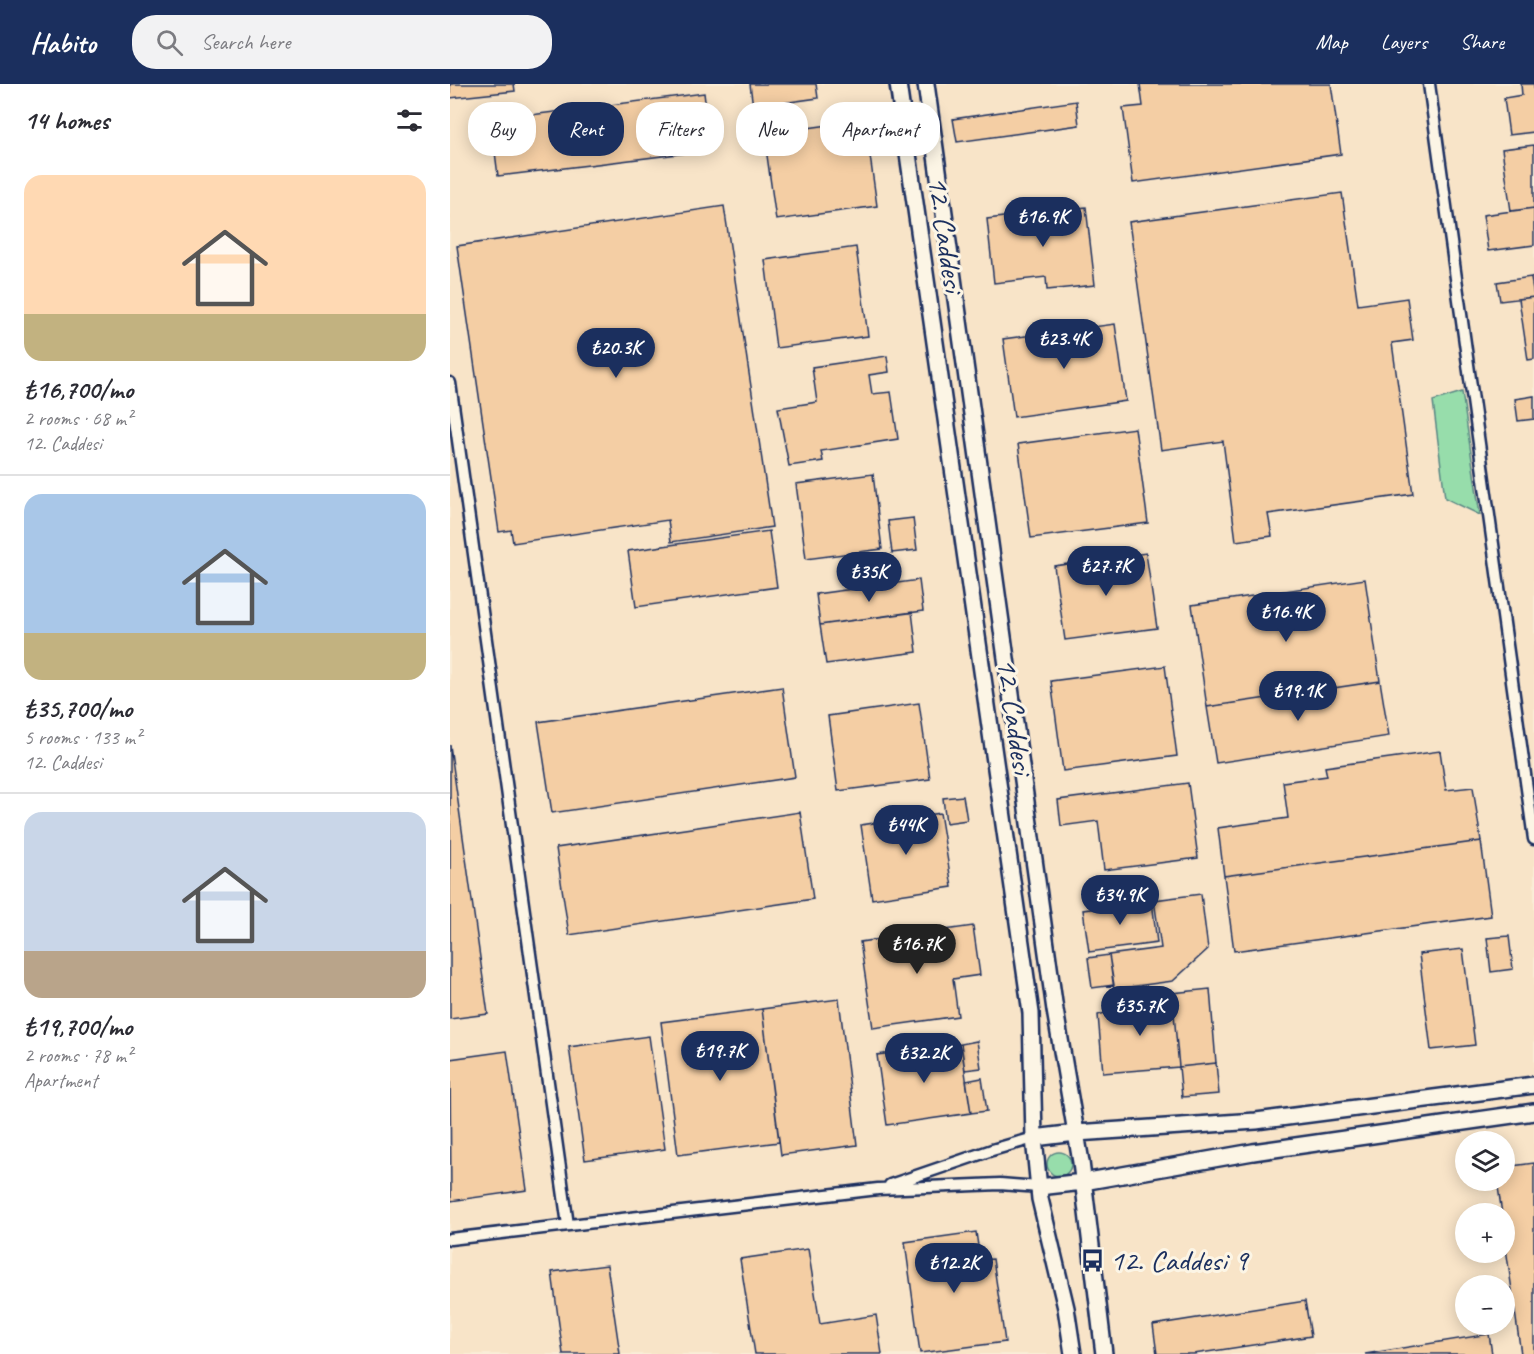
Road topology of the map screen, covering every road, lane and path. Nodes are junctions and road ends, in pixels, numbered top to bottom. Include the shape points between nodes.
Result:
1 (898, 84) edge
2 (926, 84) edge
3 (1429, 84) edge
4 (450, 383) edge
5 (1534, 840) edge
6 (1534, 1085) edge
7 (1534, 1112) edge
8 (1076, 1133) junction
9 (1034, 1138) junction
10 (1083, 1182) junction
11 (1039, 1187) junction
12 (878, 1188) junction
13 (568, 1225) junction
14 (450, 1239) edge
15 (1073, 1354) edge
16 (1104, 1354) edge

1 - 9 street, 12. Caddesi via 1031,1013
2 - 8 street, 12. Caddesi via 1055,1010
3 - 5 street
4 - 13 street
6 - 8 street via 1256,1121
7 - 10 street via 1253,1152
8 - 9 street
8 - 10 street, 12. Caddesi
9 - 11 street, 12. Caddesi
9 - 12 street
10 - 11 street
10 - 16 street, 12. Caddesi
11 - 12 street via 1000,1184
11 - 15 street, 12. Caddesi
12 - 13 street
13 - 14 street

